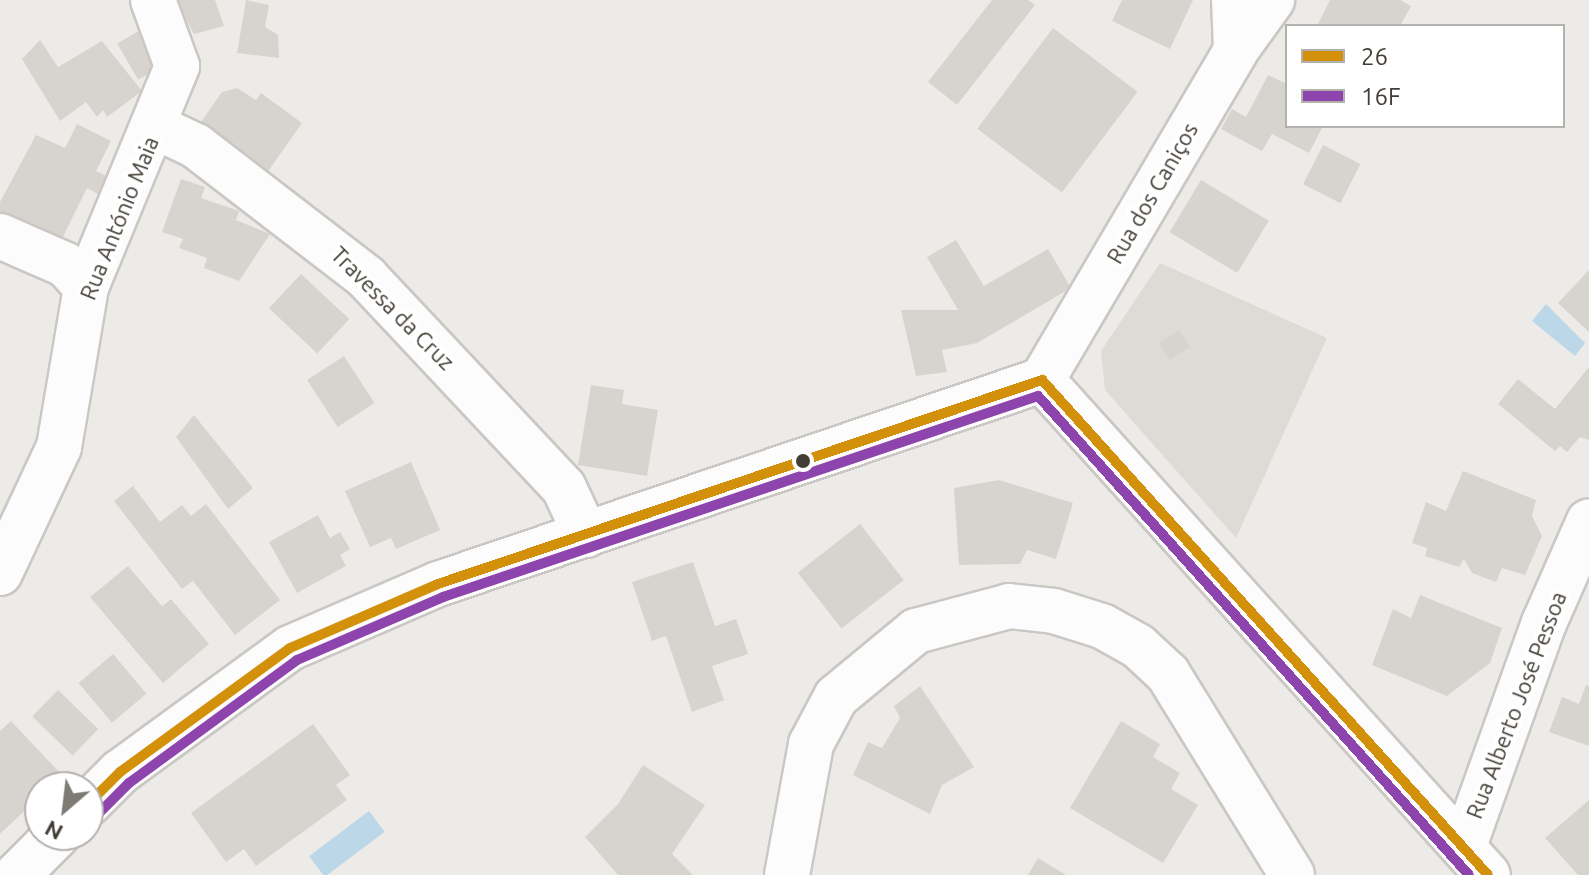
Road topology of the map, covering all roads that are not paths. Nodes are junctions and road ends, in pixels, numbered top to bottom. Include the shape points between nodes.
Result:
1 (153, 0) edge
2 (1234, 0) edge
3 (1272, 0) edge
4 (1236, 50) junction
5 (156, 127) junction
6 (0, 236) edge
7 (86, 287) junction
8 (1042, 380) junction
9 (1589, 521) edge
10 (586, 535) junction
11 (0, 573) edge
12 (104, 788) edge
13 (41, 851) edge
14 (1476, 861) edge
15 (17, 875) edge
16 (787, 875) edge
17 (1292, 875) edge

1 - 5 street, Rua António Maia via 177,66
2 - 4 street
3 - 4 street, Rua dos Caniços
4 - 8 street, Rua dos Caniços
5 - 7 street, Rua António Maia
5 - 10 street, Travessa da Cruz via 196,146 349,261 564,488
6 - 7 street via 66,265
7 - 11 street, Rua António Maia via 59,447
8 - 10 street
8 - 14 street
9 - 14 street, Rua Alberto José Pessoa via 1539,636
10 - 12 street via 438,584 290,648
13 - 15 street
16 - 17 street via 811,744 836,697 916,631 1009,606 1054,611 1102,626 1138,646 1168,674

